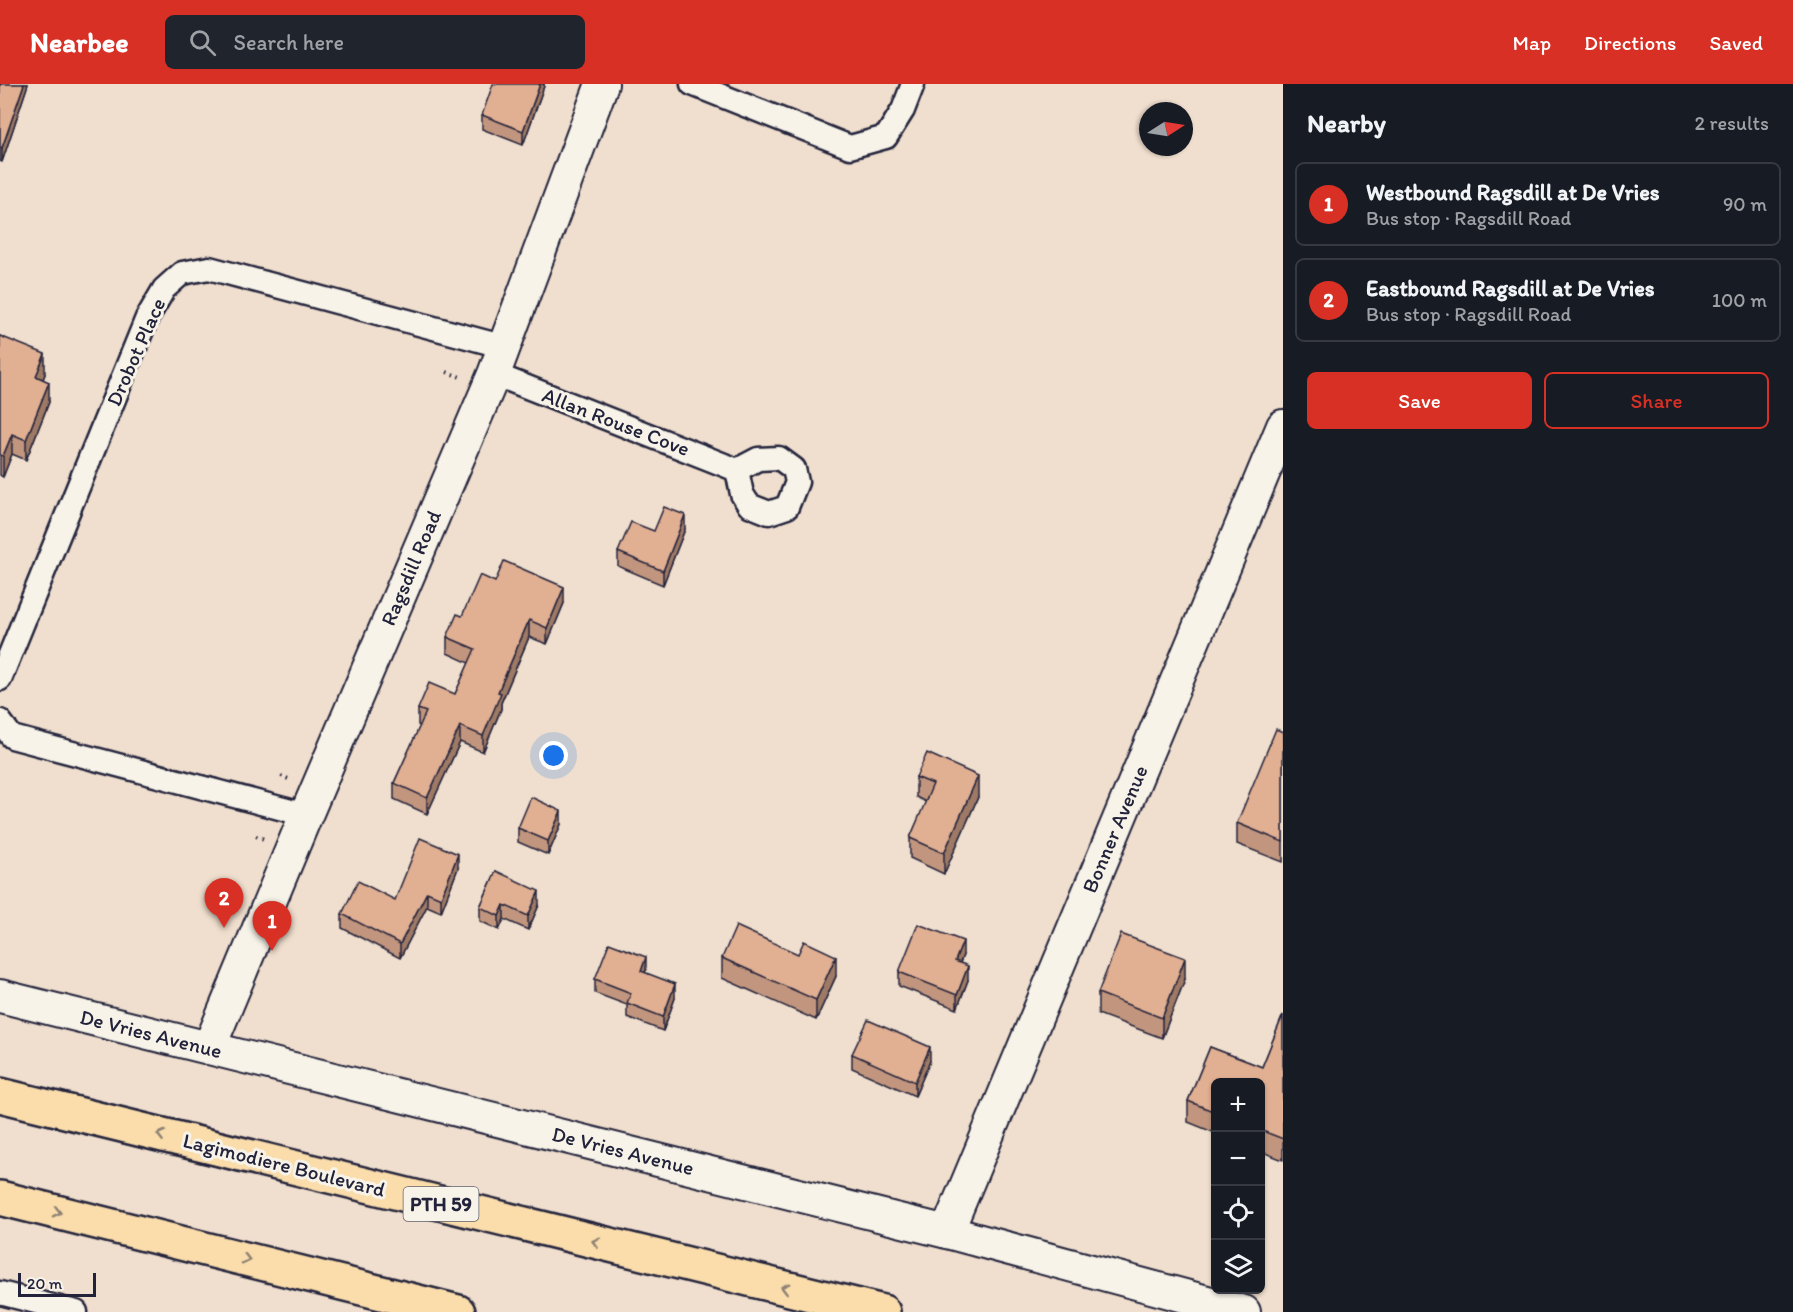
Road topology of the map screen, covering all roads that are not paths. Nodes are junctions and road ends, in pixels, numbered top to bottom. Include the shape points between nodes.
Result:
1 (602, 84) edge
2 (692, 84) edge
3 (913, 84) edge
4 (500, 360) junction
5 (1283, 426) edge
6 (737, 470) dead end
7 (0, 679) edge
8 (0, 721) edge
9 (306, 815) junction
10 (0, 996) edge
11 (209, 1048) junction
12 (0, 1095) edge
13 (0, 1198) edge
14 (947, 1232) junction
15 (0, 1293) edge
16 (76, 1312) edge
17 (458, 1312) edge
18 (883, 1312) edge
19 (1244, 1312) edge

1 - 4 street, Ragsdill Road
2 - 3 street via 850,147 886,137
4 - 6 street, Allan Rouse Cove
4 - 7 street, Drobot Place via 209,268 182,273 164,289 147,318
4 - 9 street, Ragsdill Road
5 - 14 street, Bonner Avenue
8 - 9 street via 12,737
9 - 11 street, Ragsdill Road
10 - 11 street, De Vries Avenue
11 - 14 street, De Vries Avenue
18 -> 12 main road, Lagimodiere Boulevard / PTH 59
13 -> 17 main road
14 - 19 street, De Vries Avenue
15 - 16 street

